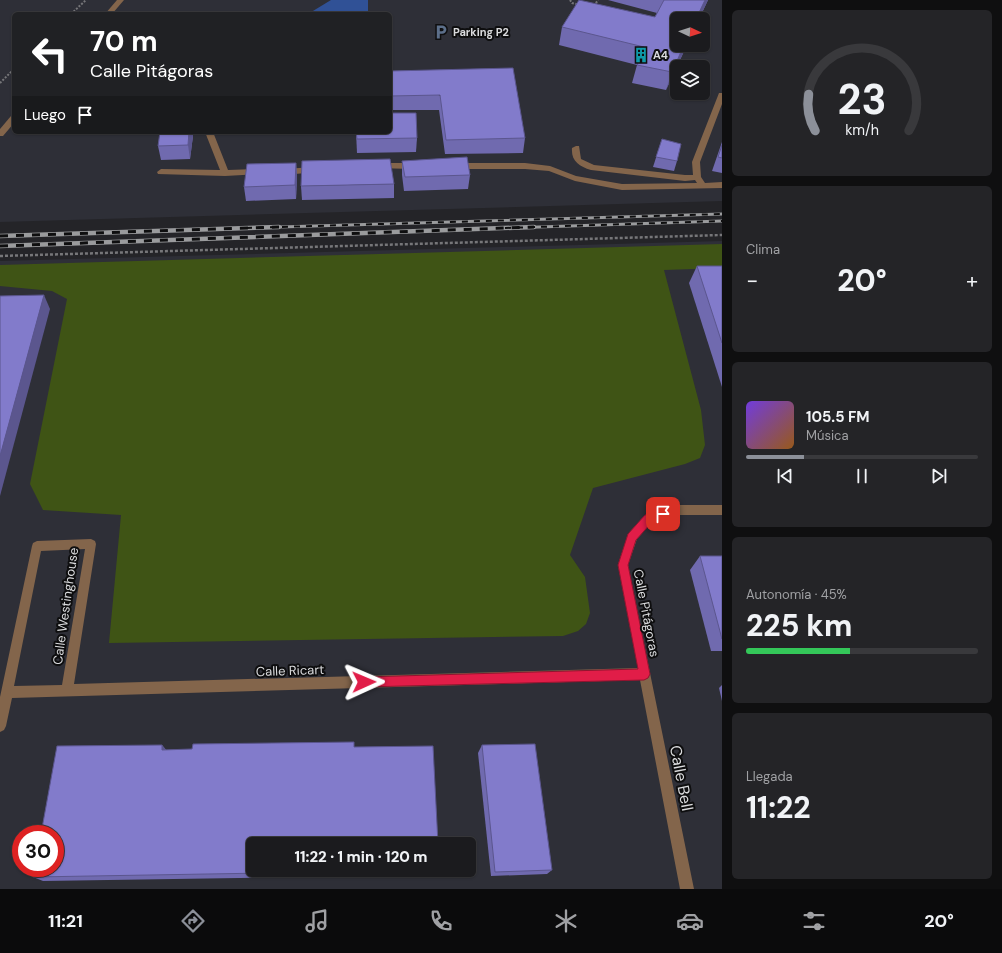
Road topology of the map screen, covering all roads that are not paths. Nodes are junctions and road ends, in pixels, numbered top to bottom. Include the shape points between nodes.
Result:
1 (121, 0) edge
2 (110, 12) edge
3 (722, 95) edge
4 (12, 120) edge
5 (0, 134) edge
6 (210, 134) edge
7 (576, 148) dead end
8 (368, 166) edge
9 (423, 166) edge
10 (446, 166) edge
11 (322, 168) edge
12 (161, 172) dead end
13 (225, 173) junction
14 (697, 177) junction
15 (722, 185) edge
16 (708, 186) junction
17 (722, 510) edge
18 (644, 674) junction
19 (67, 690) junction
20 (8, 692) junction
21 (0, 726) edge
22 (687, 889) edge

1 - 2 street
3 - 14 street via 696,162
4 - 5 street
6 - 13 street
7 - 14 street via 576,158 581,164 594,168 685,178
8 - 9 street
10 - 16 street via 525,166 550,169 575,178 622,187
11 - 13 street via 300,172
12 - 13 street
14 - 16 street
15 - 16 street
17 - 18 street, Calle Pitágoras via 678,510 649,518 632,537 623,565
18 - 19 street, Calle Ricart
18 - 22 street, Calle Bell
19 - 20 street, Calle Ricart
19 - 20 street, Calle Westinghouse via 90,544 37,546
20 - 21 street, Calle Westinghouse

